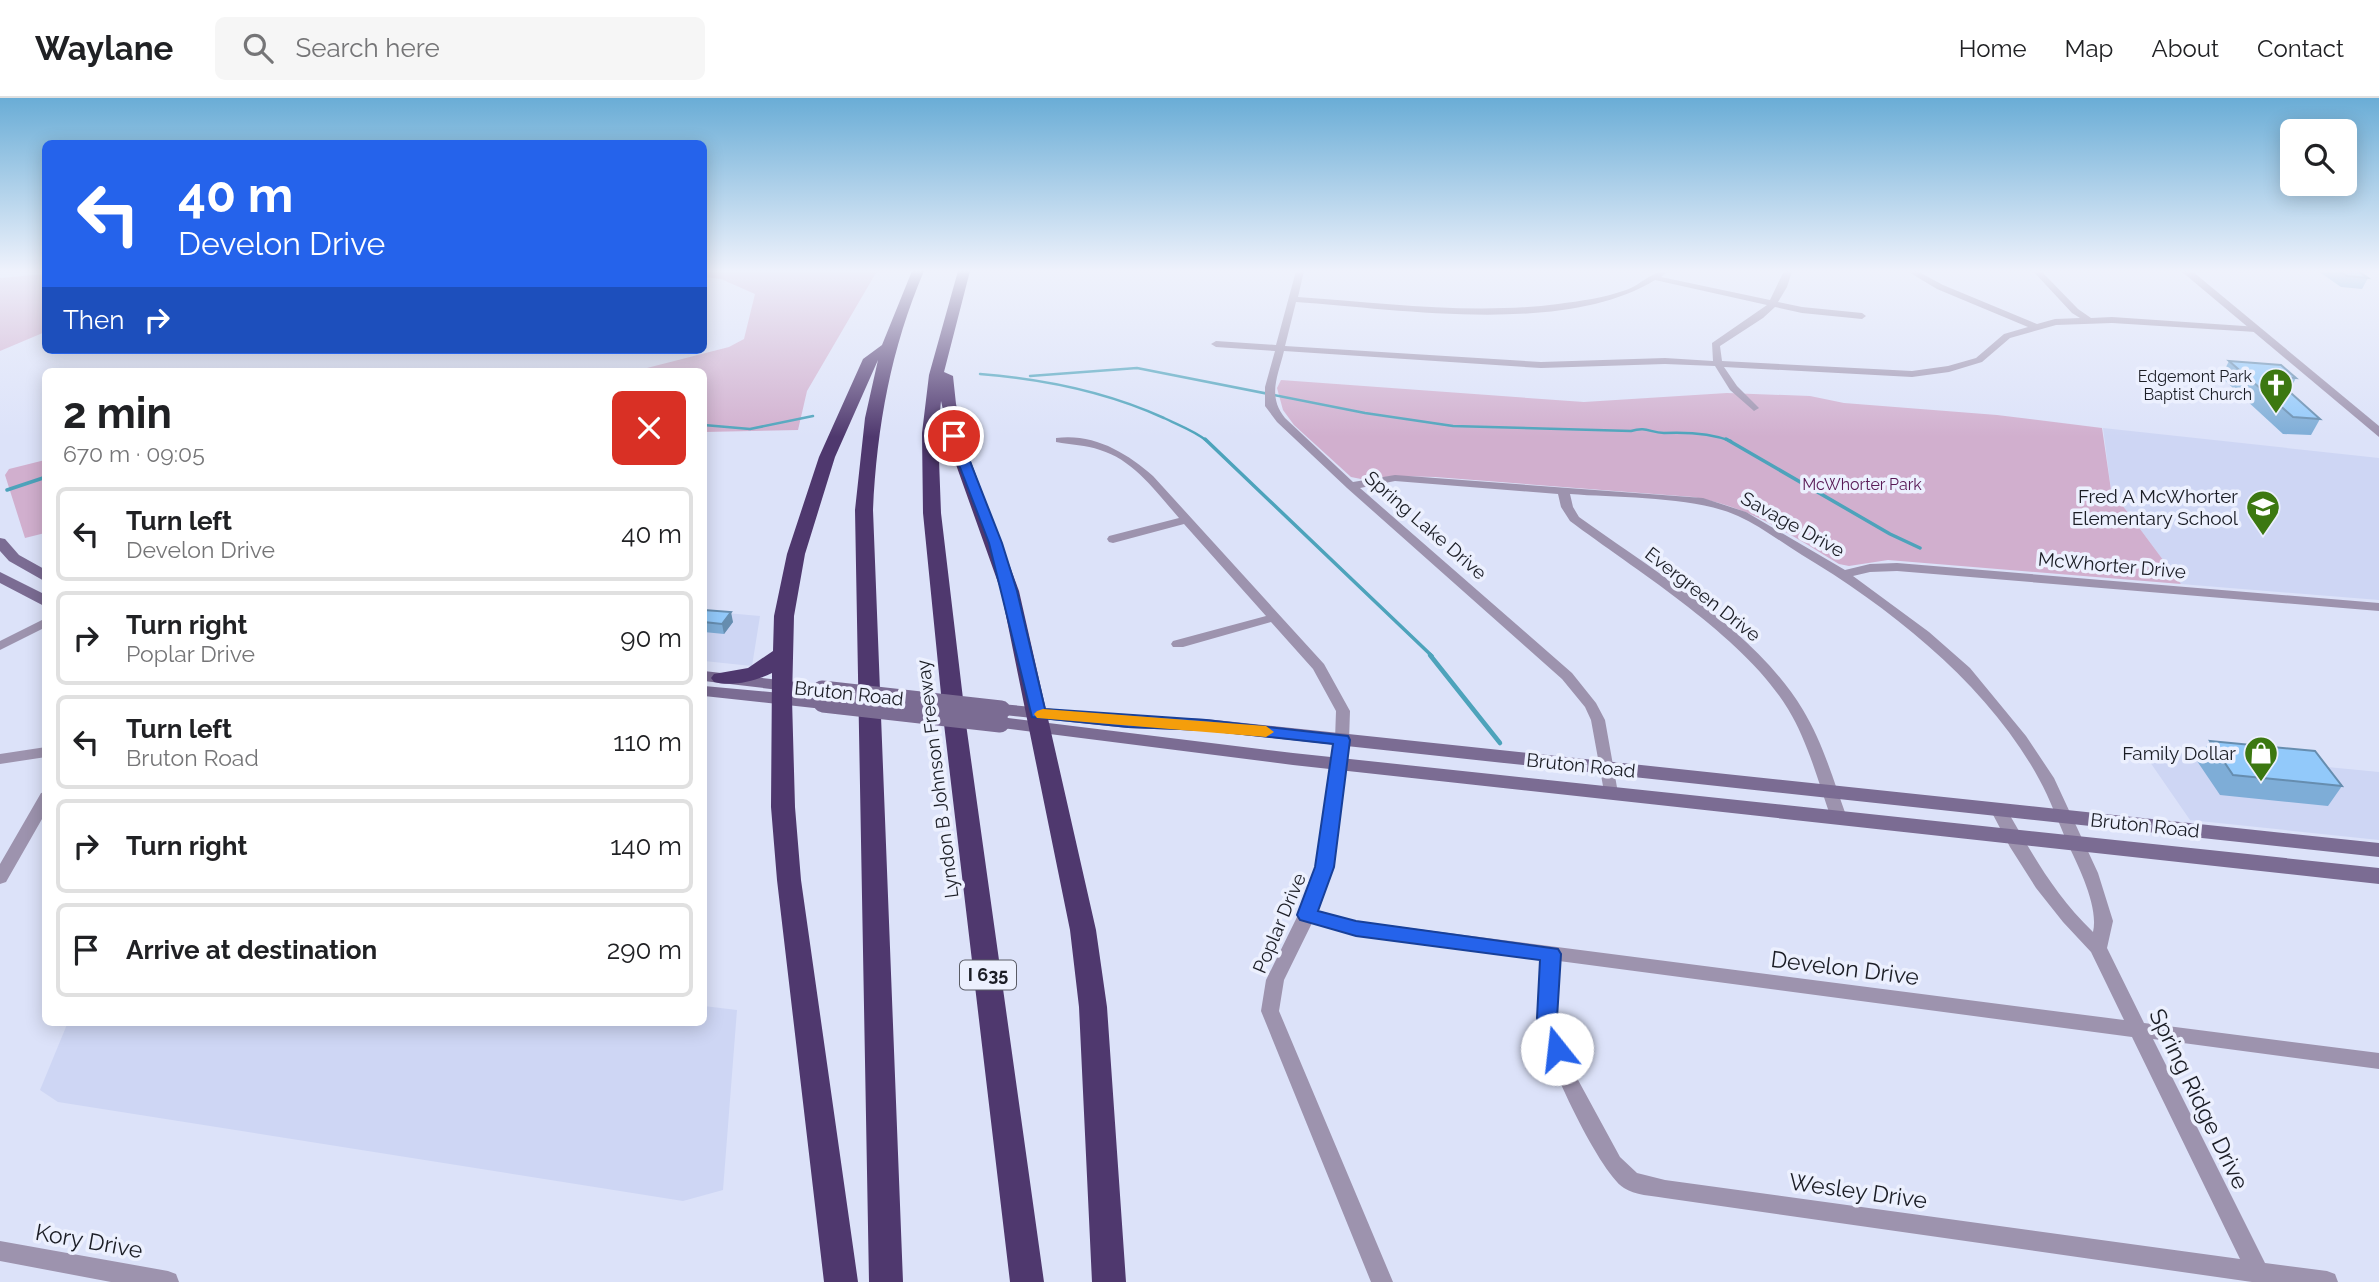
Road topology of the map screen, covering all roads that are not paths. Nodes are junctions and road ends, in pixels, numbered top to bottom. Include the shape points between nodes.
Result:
1 (896, 326) edge
2 (948, 326) edge
3 (951, 326) edge
4 (1285, 326) edge
5 (1742, 326) edge
6 (2034, 326) edge
7 (2205, 326) edge
8 (2253, 326) edge
9 (2256, 329) junction
10 (1216, 344) dead end
11 (888, 348) junction
12 (1279, 348) junction
13 (1718, 363) junction
14 (1754, 408) dead end
15 (2379, 433) edge
16 (1060, 440) dead end
17 (1351, 486) junction
18 (1563, 490) junction
19 (1187, 520) junction
20 (1112, 539) dead end
21 (0, 542) edge
22 (1843, 574) junction
23 (42, 576) edge
24 (0, 578) edge
25 (42, 600) edge
26 (2379, 607) edge
27 (1275, 617) junction
28 (42, 624) edge
29 (1178, 644) dead end
30 (0, 646) edge
31 (783, 652) junction
32 (713, 677) edge
33 (707, 691) edge
34 (782, 692) junction
35 (1039, 721) junction
36 (1342, 740) junction
37 (42, 753) edge
38 (0, 759) edge
39 (1338, 764) junction
40 (1607, 768) junction
41 (1829, 792) junction
42 (1610, 793) junction
43 (42, 804) edge
44 (1998, 809) junction
45 (2064, 816) junction
46 (1839, 818) junction
47 (2012, 837) junction
48 (2076, 844) junction
49 (2379, 850) edge
50 (2379, 876) edge
51 (0, 878) edge
52 (1307, 915) junction
53 (2098, 948) junction
54 (1550, 954) junction
55 (2138, 1031) junction
56 (2379, 1061) edge
57 (0, 1251) edge
58 (2258, 1272) junction
59 (168, 1282) edge
60 (841, 1282) edge
61 (886, 1282) edge
62 (1027, 1282) edge
63 (1109, 1282) edge
64 (1382, 1282) edge
65 (2327, 1282) edge

1 - 11 highway
2 - 62 highway, Lyndon B Johnson Freeway / I 635 via 936,375 930,433 932,513
3 - 35 highway via 946,374 949,416 996,543
4 - 12 street, Spring Lake Drive
5 - 13 street via 1715,345
6 - 13 street via 2007,336 1979,360 1912,374
7 - 9 street
8 - 9 street
9 - 15 street
10 - 12 street
11 - 31 highway via 870,359 827,457 796,554
11 - 61 highway via 870,430 864,510
12 - 13 street via 1541,365
12 - 17 street, Spring Lake Drive via 1269,401 1281,420
13 - 14 street via 1725,379
16 - 19 street, Poplar Drive via 1102,446 1124,455
17 - 18 street, Savage Drive via 1395,478
17 - 40 street, Spring Lake Drive via 1567,676 1598,720
18 - 22 street, Savage Drive via 1691,500 1723,507
18 - 41 street, Evergreen Drive via 1574,519 1757,662 1787,697 1810,737
19 - 20 street
19 - 27 street, Poplar Drive
21 - 23 main road via 13,558
22 - 26 street, McWhorter Drive via 1897,567
22 - 45 street, Savage Drive via 1965,671 2021,739
24 - 25 main road
27 - 29 street
27 - 36 street, Poplar Drive via 1319,667 1336,695 1343,711
28 - 30 street
31 - 32 highway via 763,671
31 - 34 highway
32 - 34 main road
33 - 34 main road
34 - 35 main road, Bruton Road, bridge
34 - 60 highway via 789,880
35 - 36 main road, Bruton Road via 1206,725
35 - 39 main road, Bruton Road
35 - 63 highway via 1083,930 1093,1007
36 - 39 street, Poplar Drive
36 - 40 main road, Bruton Road
37 - 38 street
39 - 42 main road, Bruton Road
39 - 52 street, Poplar Drive via 1324,867
40 - 41 main road, Bruton Road
40 - 42 street, Spring Lake Drive
41 - 44 main road, Bruton Road
41 - 46 street, Evergreen Drive
42 - 46 main road, Bruton Road
43 - 51 street
44 - 45 main road, Bruton Road
44 - 47 street, Spring Ridge Drive
45 - 48 street
45 - 49 main road, Bruton Road
46 - 47 main road, Bruton Road
47 - 48 main road, Bruton Road
47 - 53 street, Spring Ridge Drive via 2075,926
48 - 50 main road, Bruton Road
48 - 53 street via 2104,921
52 - 54 street, Develon Drive via 1356,928
52 - 64 street, Poplar Drive via 1275,980 1270,1011
53 - 55 street, Spring Ridge Drive
54 - 55 street, Develon Drive
54 - 58 street, Wesley Drive via 1547,1018 1563,1068 1613,1163 1631,1181
55 - 56 street, Develon Drive
55 - 58 street, Spring Ridge Drive
57 - 59 street, Kory Drive
58 - 65 street, Wesley Drive

